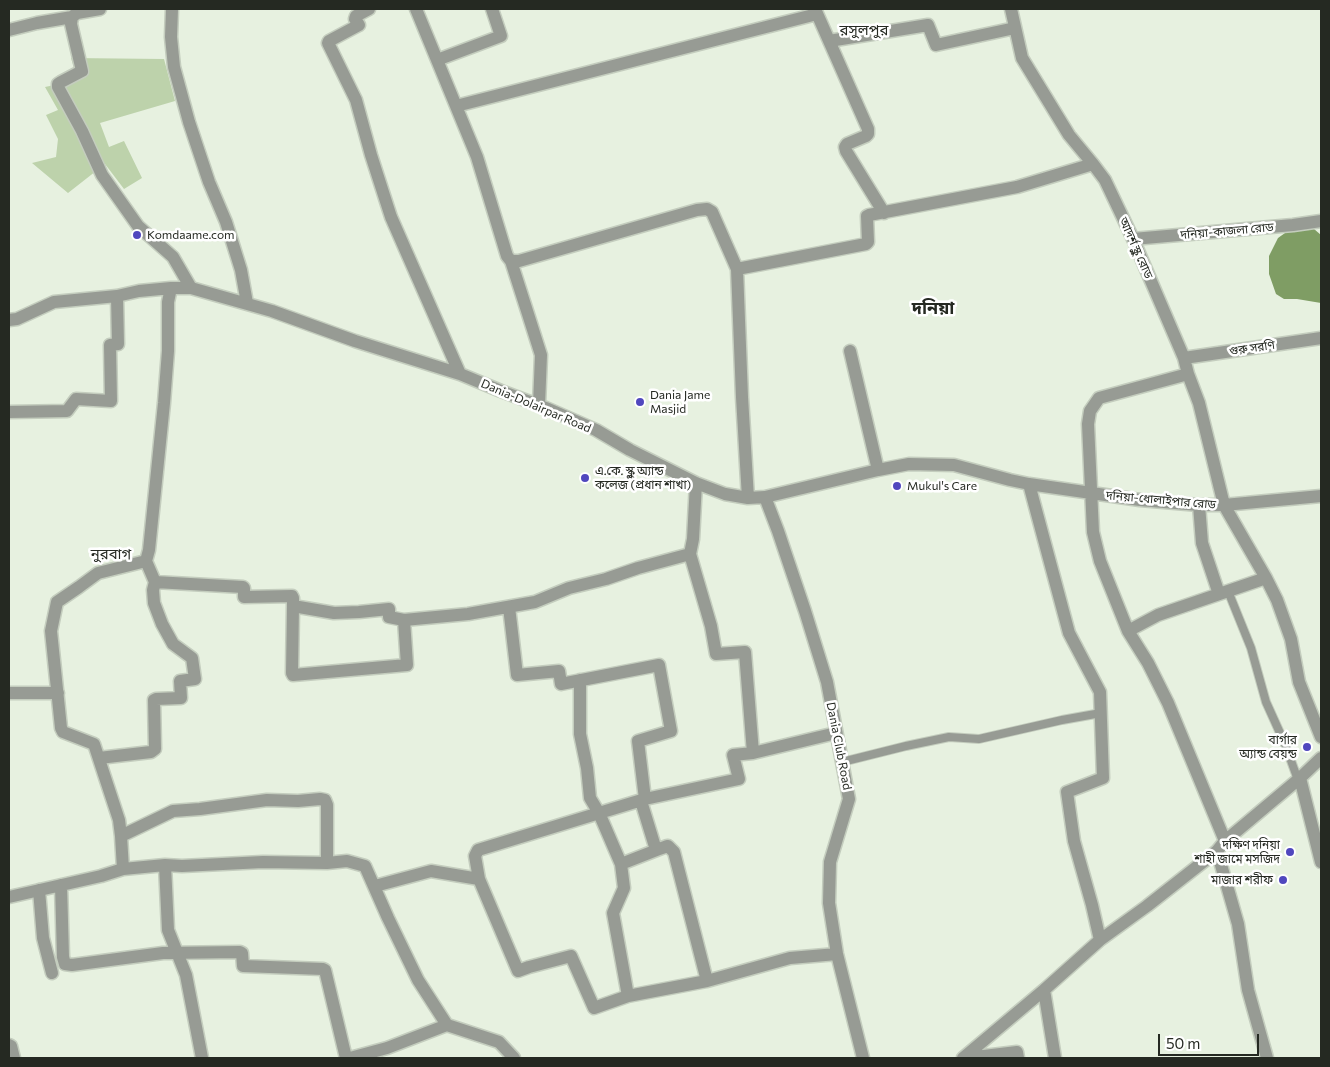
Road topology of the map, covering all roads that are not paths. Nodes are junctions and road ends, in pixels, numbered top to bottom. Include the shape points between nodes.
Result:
1 (100, 9) edge
2 (172, 9) edge
3 (368, 9) edge
4 (416, 9) edge
5 (492, 9) edge
6 (1011, 9) edge
7 (816, 11) edge
8 (72, 17) junction
9 (1015, 28) junction
10 (9, 30) edge
11 (829, 42) junction
12 (437, 60) junction
13 (456, 106) junction
14 (1093, 164) junction
15 (884, 213) junction
16 (1321, 221) edge
17 (1133, 239) junction
18 (511, 260) junction
19 (737, 269) junction
20 (171, 288) junction
21 (191, 288) junction
22 (117, 296) junction
23 (247, 303) junction
24 (9, 320) edge
25 (1321, 338) edge
26 (850, 351) dead end
27 (1184, 358) junction
28 (460, 374) junction
29 (1188, 374) junction
30 (540, 405) junction
31 (9, 412) edge
32 (878, 470) junction
33 (696, 483) junction
34 (1029, 484) junction
35 (1091, 493) junction
36 (1321, 496) edge
37 (765, 497) junction
38 (748, 498) junction
39 (1200, 505) junction
40 (1224, 505) junction
41 (690, 554) junction
42 (146, 561) junction
43 (1266, 578) junction
44 (155, 582) junction
45 (1223, 593) junction
46 (293, 606) junction
47 (509, 607) junction
48 (404, 620) junction
49 (1128, 631) junction
50 (580, 680) junction
51 (9, 693) edge
52 (58, 693) junction
53 (1101, 713) junction
54 (836, 733) junction
55 (1321, 737) edge
56 (753, 753) junction
57 (99, 758) junction
58 (1321, 758) edge
59 (842, 762) junction
60 (1299, 779) junction
61 (643, 800) junction
62 (599, 813) junction
63 (121, 836) junction
64 (667, 846) junction
65 (1221, 846) junction
66 (1321, 862) edge
67 (327, 863) junction
68 (620, 864) junction
69 (165, 865) junction
70 (123, 868) junction
71 (479, 879) junction
72 (61, 885) junction
73 (374, 886) junction
74 (39, 890) junction
75 (9, 896) edge
76 (1100, 940) junction
77 (837, 954) junction
78 (52, 973) dead end
79 (706, 981) junction
80 (1044, 990) junction
81 (628, 996) junction
82 (447, 1025) junction
83 (9, 1045) edge
84 (14, 1058) edge
85 (202, 1058) edge
86 (346, 1058) edge
87 (350, 1058) edge
88 (514, 1058) edge
89 (863, 1058) edge
90 (965, 1058) edge
91 (1018, 1058) edge
92 (1055, 1058) edge
93 (1267, 1058) edge

1 - 8 street
2 - 23 street via 174,67 209,182 241,270
3 - 28 street via 356,16 358,25 328,44 356,100 391,217
4 - 12 street
5 - 12 street via 501,36
6 - 9 street, আদর্শ স্কুল রোড
7 - 11 street
7 - 13 street
8 - 10 street
8 - 21 street via 82,72 58,84 58,87 102,175 138,226 173,257
9 - 11 street via 936,45 928,26
9 - 14 street, আদর্শ স্কুল রোড via 1022,58 1069,135
11 - 15 street via 868,130 866,136 847,144 846,151
12 - 13 street
13 - 18 street via 477,156 507,256
14 - 15 street via 1017,187
14 - 17 street, আদর্শ স্কুল রোড
15 - 19 street via 867,216 866,244
16 - 17 street, দনিয়া-কাজলা রোড
17 - 27 street, আদর্শ স্কুল রোড
18 - 19 street via 707,209 712,212
18 - 30 street via 541,355
19 - 38 street
20 - 21 street, Dania-Dolairpar Road
20 - 22 street, Dania-Dolairpar Road via 138,290
20 - 42 street via 164,403
21 - 23 street, Dania-Dolairpar Road
22 - 24 street, Dania-Dolairpar Road via 54,302
22 - 31 street via 118,344 110,345 111,401 76,399 67,411
23 - 28 street, Dania-Dolairpar Road
25 - 27 street, গুরু সরণি
26 - 32 street
27 - 29 street, আদর্শ স্কুল রোড
28 - 30 street, Dania-Dolairpar Road
29 - 35 street via 1099,398 1090,411 1088,424
29 - 40 street, আদর্শ স্কুল রোড via 1199,403
30 - 33 street, Dania-Dolairpar Road via 596,430
32 - 34 street, Dania-Dolairpar Road via 909,464 954,465
32 - 37 street, Dania-Dolairpar Road
33 - 38 street, Dania-Dolairpar Road via 725,494
33 - 41 street
34 - 35 street, Dania-Dolairpar Road
34 - 53 street via 1069,633 1100,692
35 - 39 street, দনিয়া-ধোলাইপার রোড
35 - 49 street via 1093,532 1100,561
36 - 40 street, দনিয়া-ধোলাইপার রোড
37 - 38 street, Dania-Dolairpar Road
37 - 54 street, Dania Club Road via 827,682
39 - 40 street, দনিয়া-ধোলাইপার রোড
39 - 45 street via 1202,543
40 - 43 street, আদর্শ স্কুল রোড
41 - 47 street
41 - 56 street via 716,654 745,652
42 - 44 street
42 - 52 street via 98,572 57,602 51,631
43 - 45 street
43 - 55 street, আদর্শ স্কুল রোড via 1291,639 1299,682
44 - 46 street via 243,587 244,597 292,596
44 - 57 street via 154,603 162,624 174,644 192,658 195,679 180,681 181,698 154,700 155,749
45 - 49 street via 1158,615
45 - 60 lane via 1251,648 1266,702
46 - 48 street via 334,613 389,609 389,616
46 - 48 street via 293,675 407,665
47 - 48 street
47 - 50 street via 518,675 559,671 561,684
49 - 65 street via 1168,703
50 - 61 street via 659,665 671,731 638,741
50 - 62 street via 580,734 590,798
51 - 52 street
52 - 57 street via 63,732 94,744
53 - 59 lane via 979,740 949,737
53 - 76 street via 1103,778 1067,792 1074,841
54 - 56 street
54 - 59 street, Dania Club Road
56 - 61 street via 733,756 738,779
57 - 63 street
58 - 60 street
59 - 77 street, Dania Club Road via 849,799 830,862 829,903
60 - 65 street
60 - 66 street
61 - 62 street
61 - 64 street via 656,850
62 - 68 street
62 - 71 street via 478,850 475,856
63 - 67 street via 174,811 267,800 320,799 327,805
63 - 70 street
64 - 68 street
64 - 79 street via 674,852
65 - 76 street
65 - 93 street via 1248,990
67 - 69 street
67 - 73 street via 347,861 365,866
68 - 81 street via 624,888 613,913
69 - 70 street
69 - 85 street via 168,930 186,975
70 - 72 street
71 - 73 street via 431,872
71 - 81 street via 518,971 571,956 594,1008
72 - 74 street
72 - 86 street via 65,964 164,953 240,952 243,966 323,969
73 - 82 street via 418,980
74 - 75 street
74 - 78 street via 43,938
76 - 80 street
77 - 79 street via 790,958
77 - 89 street, Dania Club Road
79 - 81 street
80 - 90 street
80 - 92 street
82 - 87 street
82 - 88 street via 499,1042
83 - 84 street
90 - 91 street via 1017,1052

